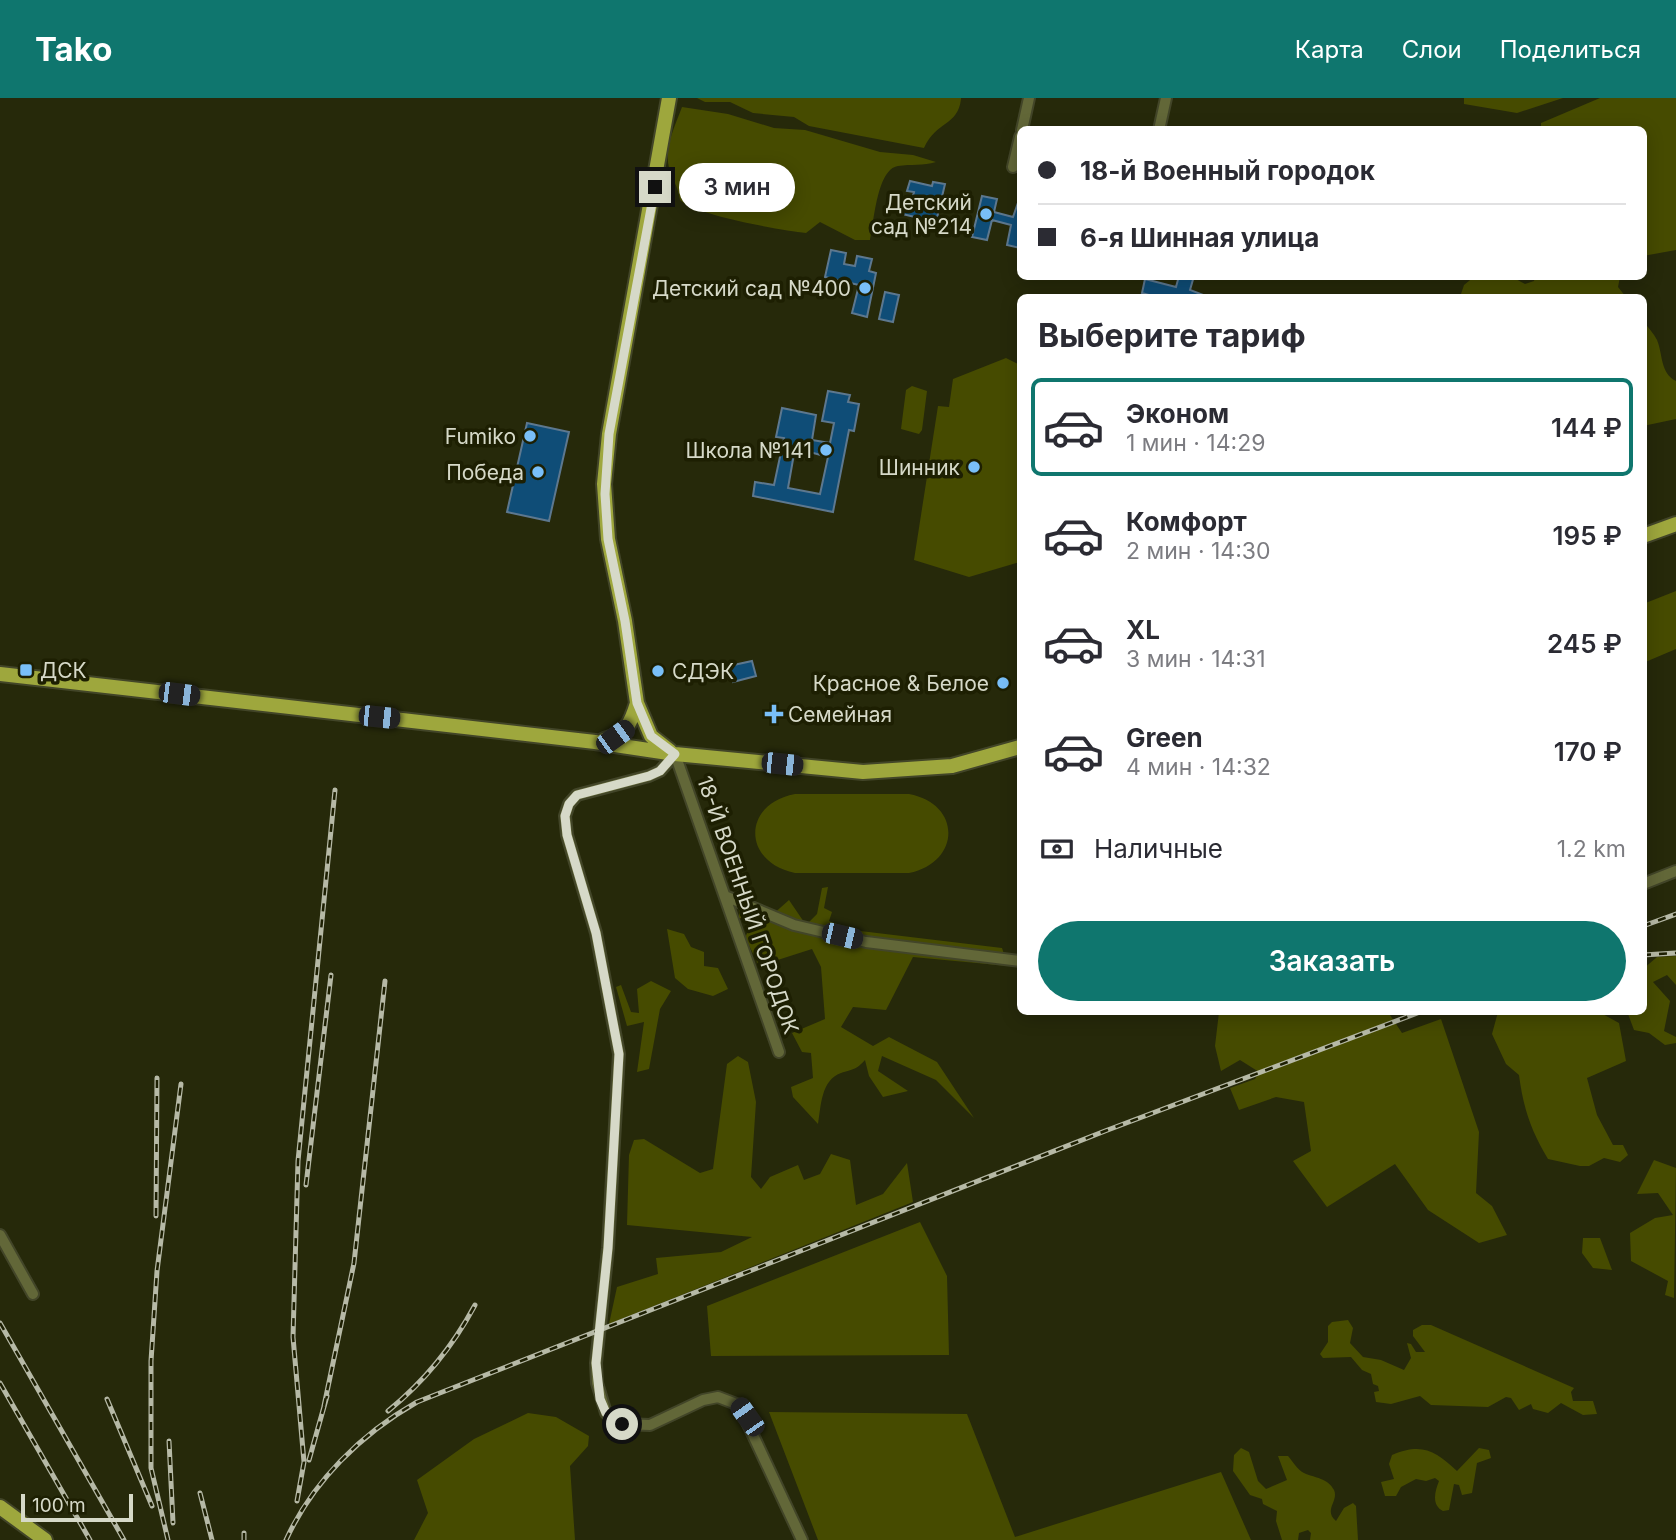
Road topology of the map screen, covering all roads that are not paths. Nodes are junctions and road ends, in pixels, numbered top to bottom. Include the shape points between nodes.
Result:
1 (669, 98) edge
2 (1029, 98) edge
3 (1166, 98) edge
4 (1023, 126) edge
5 (1160, 126) edge
6 (1017, 150) edge
7 (1013, 167) dead end
8 (1676, 524) edge
9 (1647, 535) edge
10 (0, 674) edge
11 (637, 703) junction
12 (595, 742) junction
13 (1017, 748) edge
14 (675, 754) junction
15 (1676, 871) edge
16 (1647, 882) edge
17 (725, 896) junction
18 (1017, 961) edge
19 (779, 1052) dead end
20 (0, 1235) edge
21 (33, 1294) dead end
22 (0, 1507) edge
23 (45, 1540) edge
24 (802, 1540) edge

1 - 11 main road via 604,484 608,539
2 - 4 street
3 - 5 street
6 - 7 street
8 - 9 main road
10 - 12 main road
11 - 12 main road via 628,729
11 - 14 main road via 651,736
12 - 14 main road
13 - 14 main road via 952,766 863,772
14 - 17 street, 18-Й ВОЕННЫЙ ГОРОДОК
14 - 24 street, 18-Й ВОЕННЫЙ ГОРОДОК via 649,776 577,795 565,816 596,933 619,1054 597,1383 606,1413 622,1424 650,1425 703,1400 718,1398 739,1405
15 - 16 street
17 - 18 street via 794,925 866,942
17 - 19 street, 18-Й ВОЕННЫЙ ГОРОДОК
20 - 21 street
22 - 23 main road

